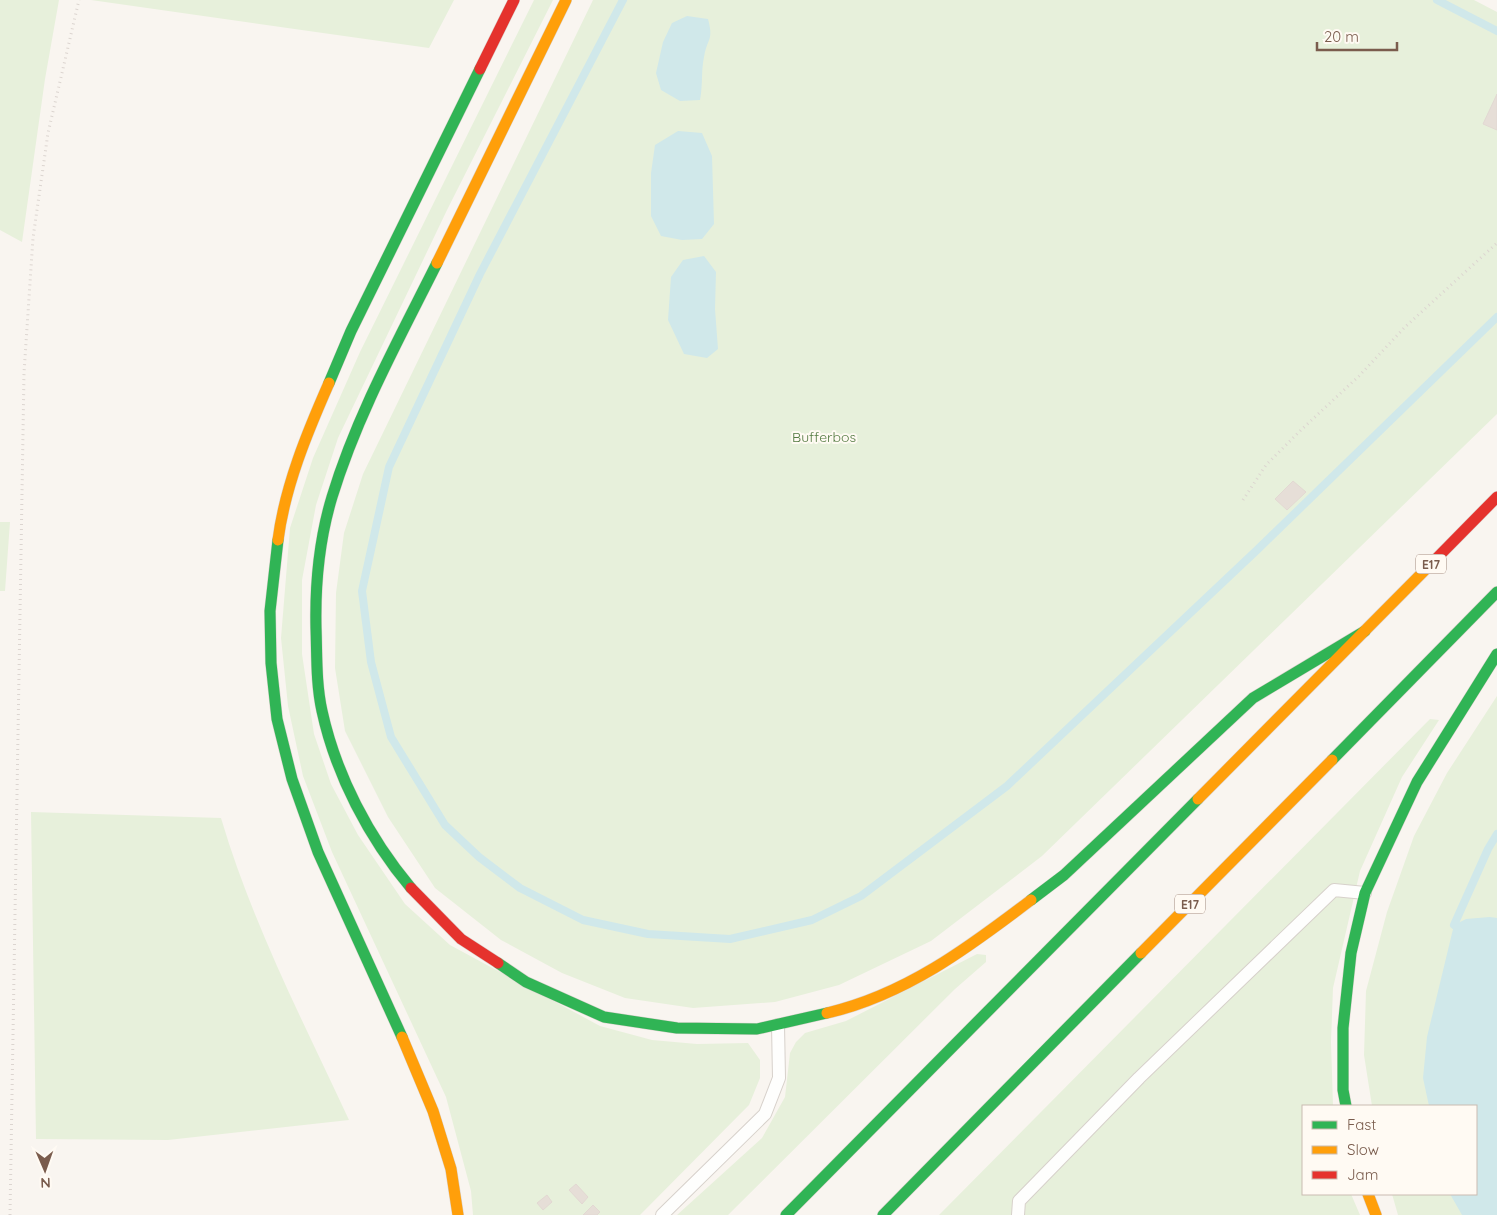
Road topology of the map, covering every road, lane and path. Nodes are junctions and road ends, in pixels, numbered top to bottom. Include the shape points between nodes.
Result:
1 (80, 0) edge
2 (514, 0) edge
3 (566, 0) edge
4 (1497, 243) edge
5 (1497, 497) edge
6 (1242, 500) dead end
7 (1497, 592) edge
8 (1365, 631) junction
9 (1497, 654) edge
10 (1365, 893) junction
11 (778, 1025) junction
12 (1346, 1105) edge
13 (1368, 1195) edge
14 (10, 1215) edge
15 (458, 1215) edge
16 (662, 1215) edge
17 (786, 1215) edge
18 (883, 1215) edge
19 (1018, 1215) edge
20 (1376, 1215) edge

1 - 14 path via 48,133 33,238 24,374
2 - 15 highway via 351,332 306,435 281,516 270,612 277,719 292,778 318,852 388,1003 433,1111 451,1169
3 - 11 highway via 364,410 346,456 321,541 315,592 316,655 322,711 343,778 390,863 423,902 461,939 526,982 604,1017 677,1028 757,1029
4 - 6 path via 1300,430 1266,465
5 - 8 highway, E17
7 - 18 highway, E17
8 - 11 highway via 1253,698 1064,875 968,948 925,975 858,1006
8 - 17 highway, E17
9 - 10 highway via 1417,782
10 - 12 highway via 1352,953 1343,1028
10 - 19 lane via 1334,890 1132,1085 1019,1201
11 - 16 lane via 779,1078 765,1114
13 - 20 highway

